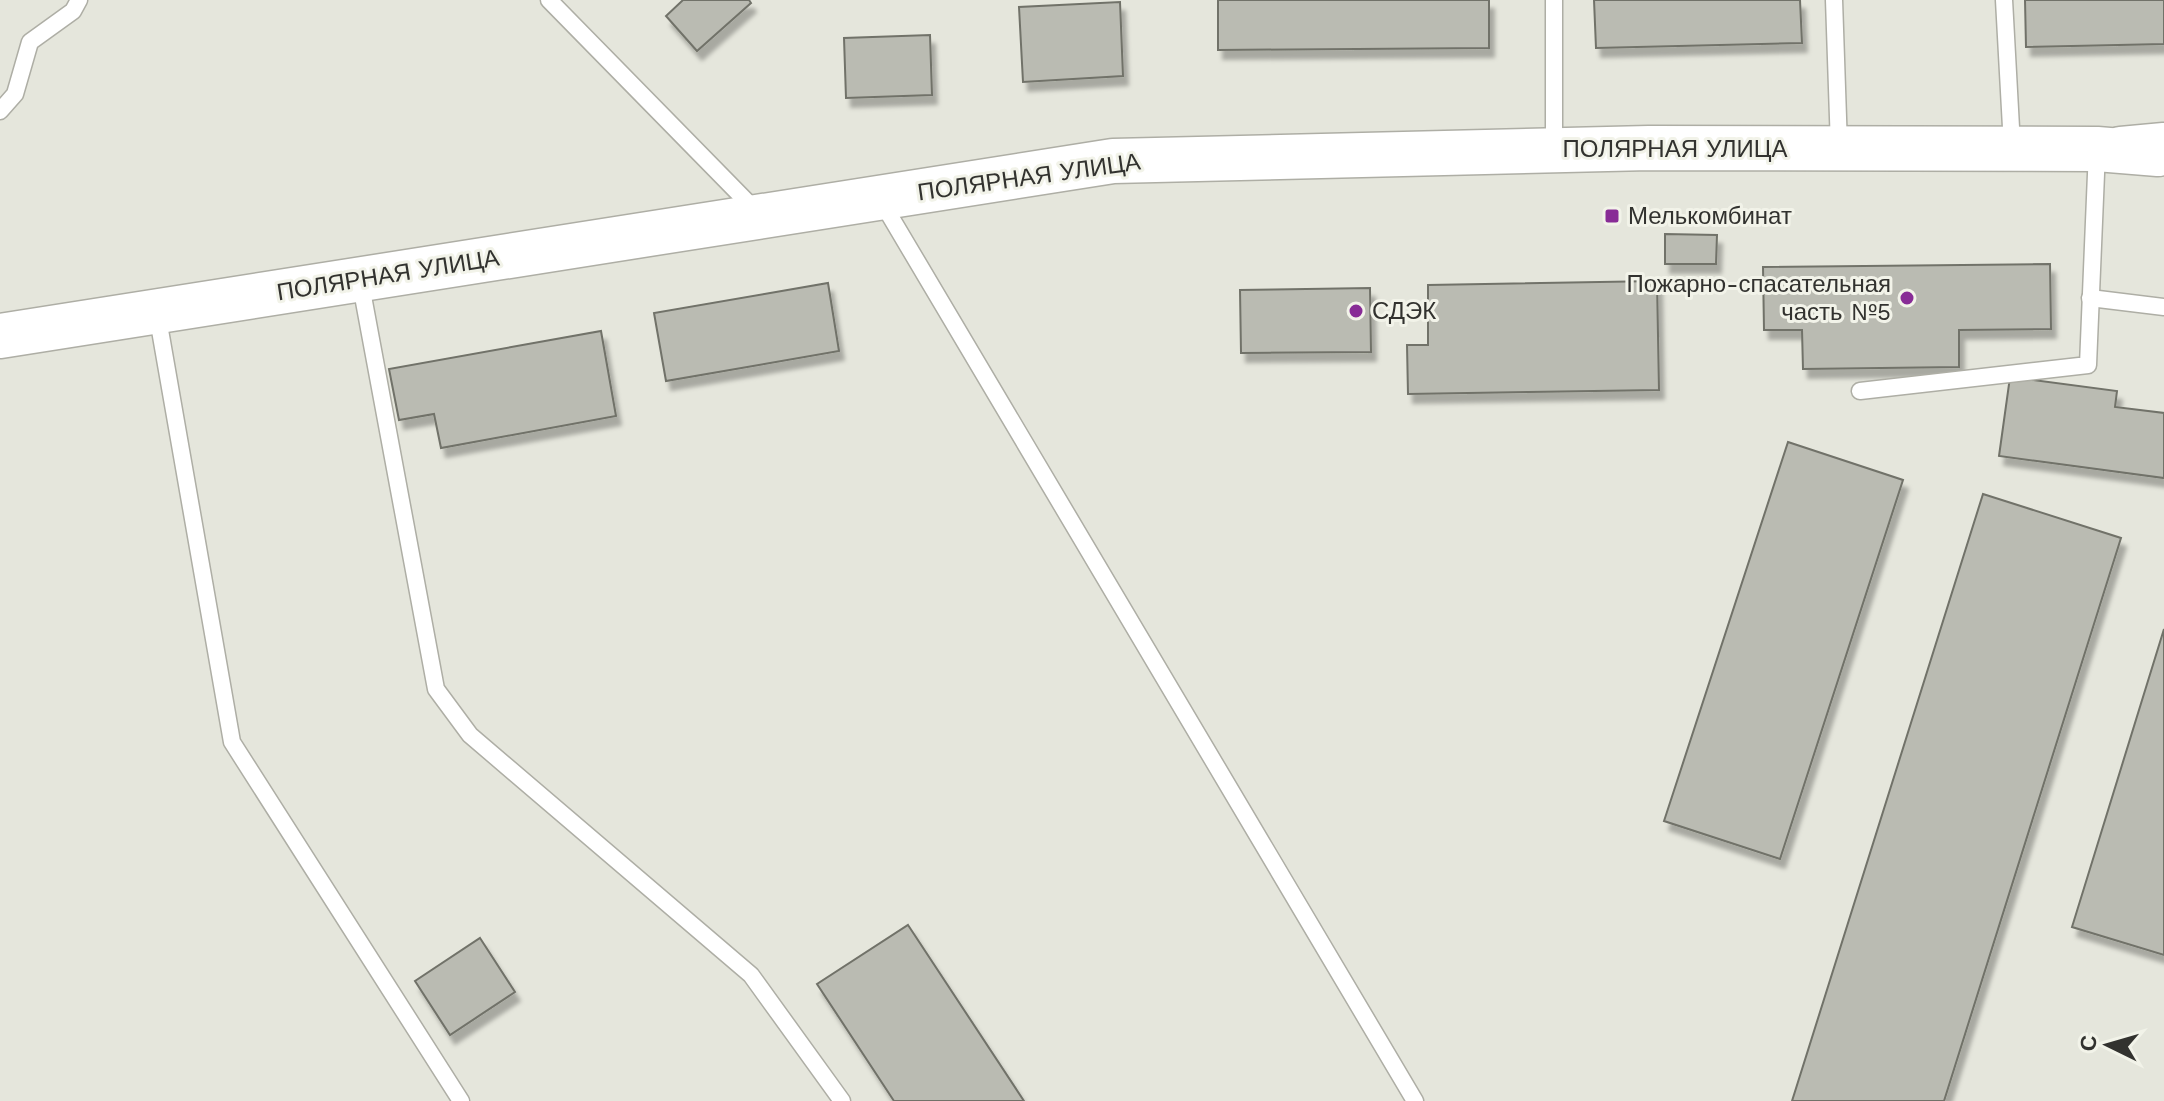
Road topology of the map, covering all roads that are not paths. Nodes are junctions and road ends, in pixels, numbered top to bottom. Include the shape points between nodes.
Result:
1 (79, 0) edge
2 (549, 0) edge
3 (1554, 0) edge
4 (1834, 0) edge
5 (2004, 0) edge
6 (0, 111) edge
7 (2164, 145) edge
8 (1839, 148) junction
9 (2012, 148) junction
10 (2109, 149) junction
11 (1554, 150) junction
12 (2164, 155) edge
13 (880, 198) junction
14 (762, 217) junction
15 (360, 280) junction
16 (2090, 298) junction
17 (2164, 307) edge
18 (157, 311) junction
19 (0, 336) edge
20 (1860, 391) dead end
21 (461, 1101) edge
22 (842, 1101) edge
23 (1415, 1101) edge

1 - 6 lane via 73,11 30,42 15,94
2 - 14 lane
3 - 11 lane
4 - 8 lane
5 - 9 lane
7 - 10 main road
8 - 9 main road, ПОЛЯРНАЯ УЛИЦА
8 - 11 main road, ПОЛЯРНАЯ УЛИЦА
9 - 10 main road, ПОЛЯРНАЯ УЛИЦА
10 - 12 main road, ПОЛЯРНАЯ УЛИЦА
10 - 16 lane
11 - 13 main road, ПОЛЯРНАЯ УЛИЦА via 1113,161
13 - 14 main road, ПОЛЯРНАЯ УЛИЦА
13 - 23 lane
14 - 15 main road, ПОЛЯРНАЯ УЛИЦА
15 - 18 main road, ПОЛЯРНАЯ УЛИЦА
15 - 22 lane via 436,689 470,735 751,975
16 - 17 lane
16 - 20 lane via 2088,365
18 - 19 main road, ПОЛЯРНАЯ УЛИЦА
18 - 21 lane via 232,742

